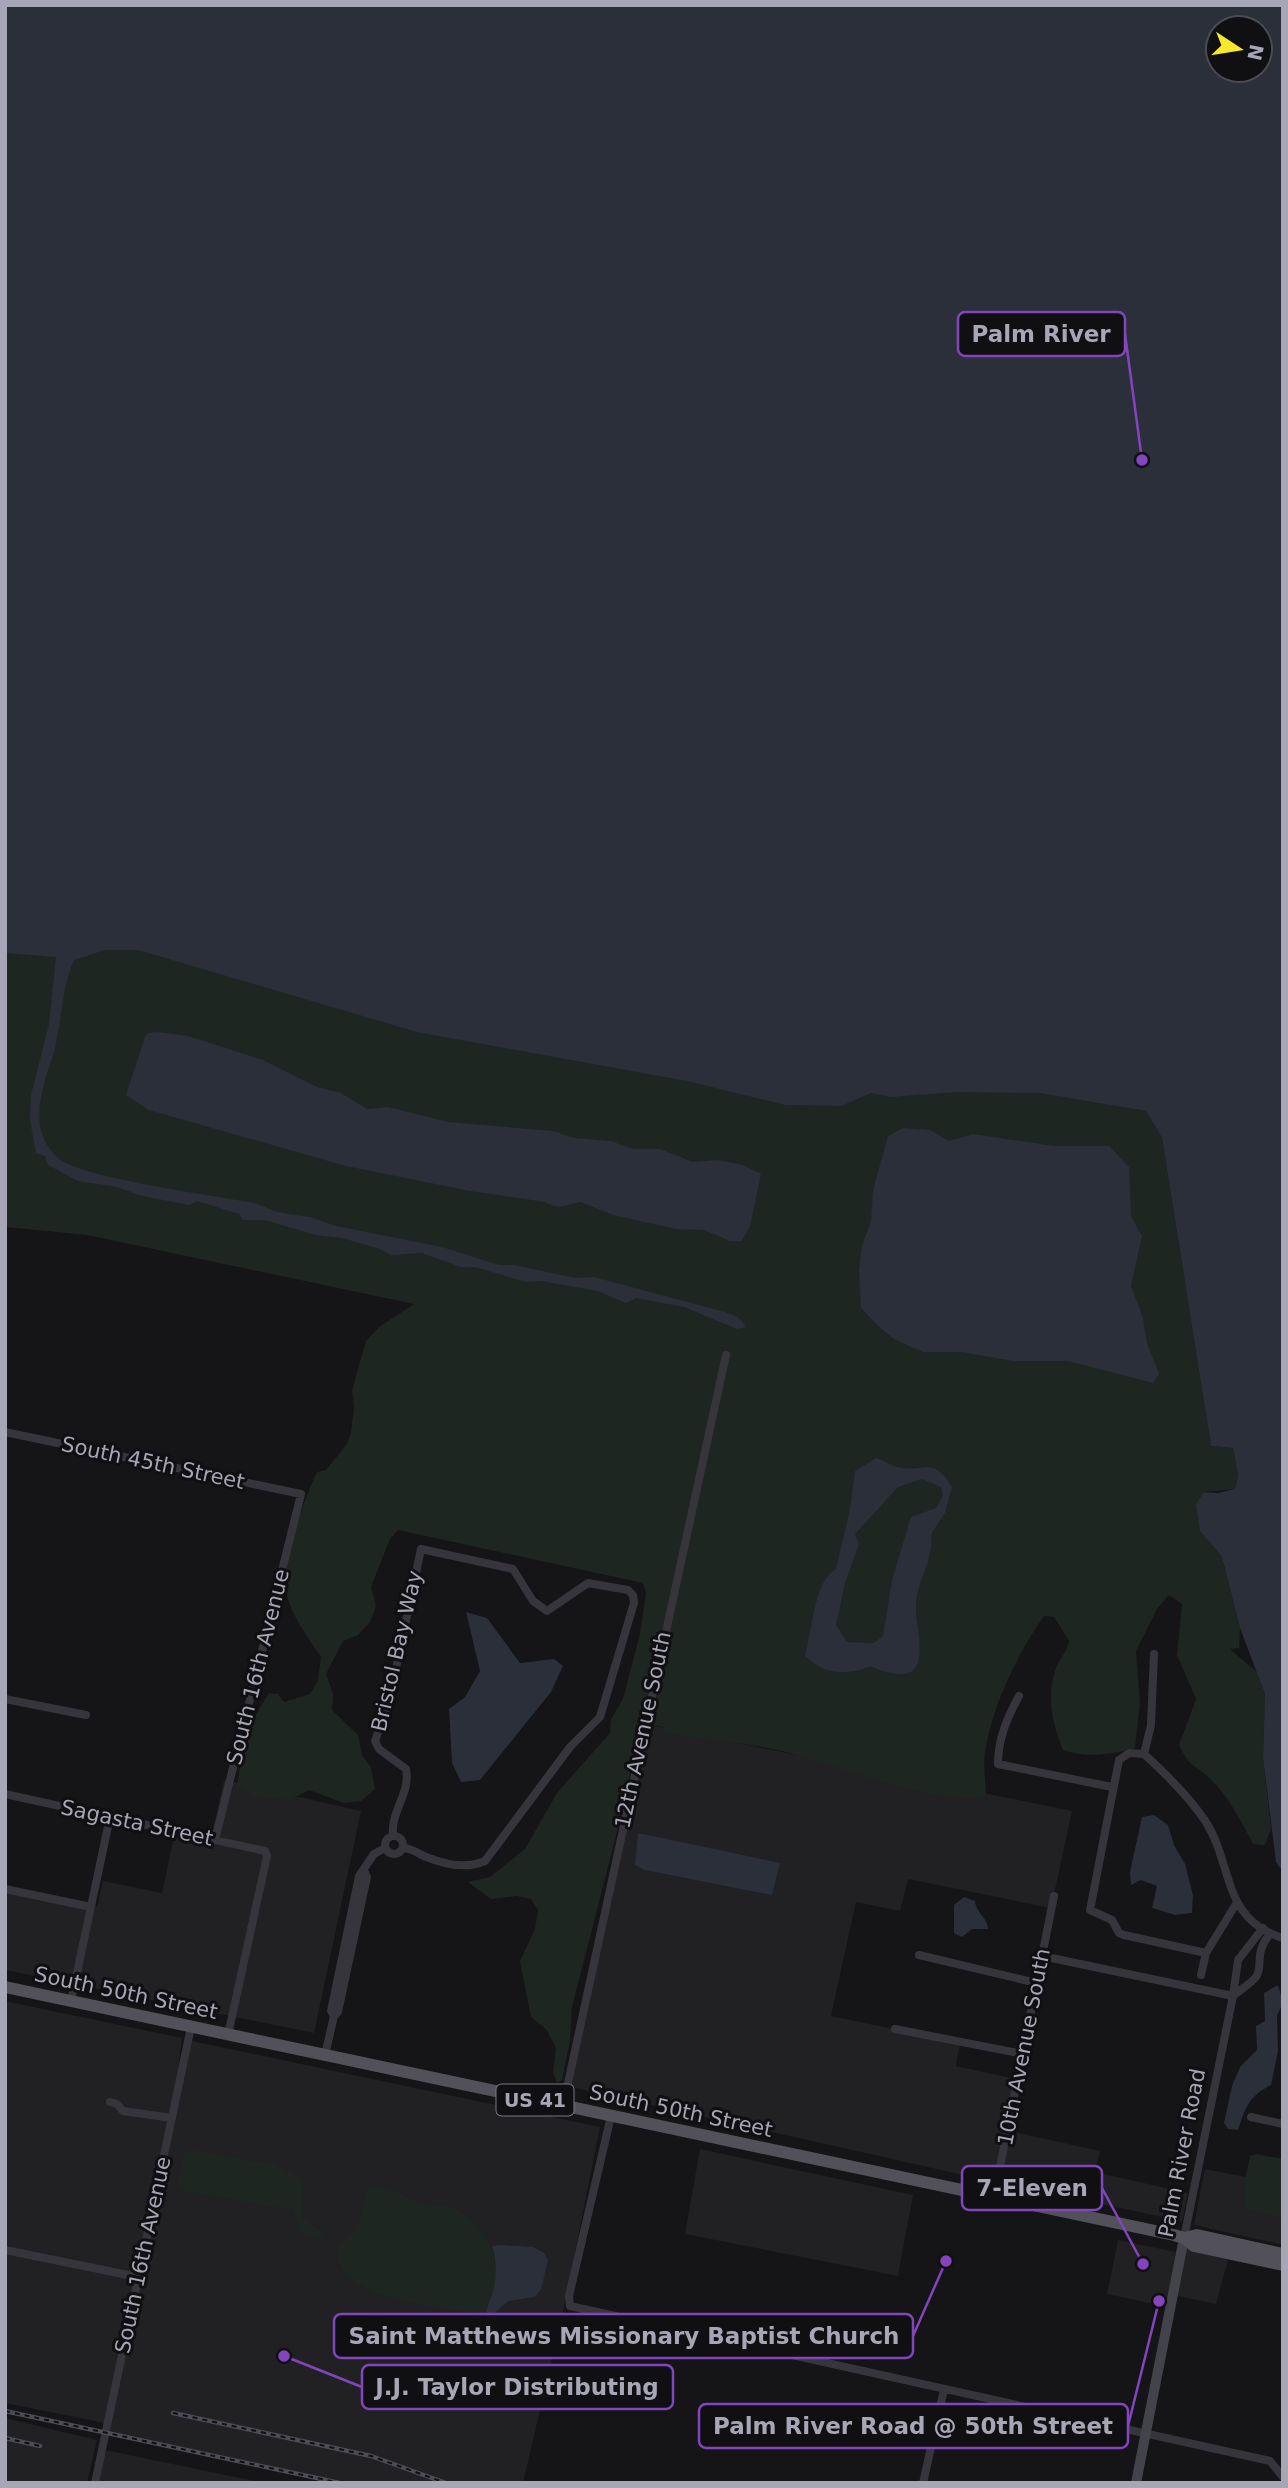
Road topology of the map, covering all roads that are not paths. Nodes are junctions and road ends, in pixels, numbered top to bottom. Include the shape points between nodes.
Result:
1 (726, 1355) dead end
2 (5, 1433) edge
3 (301, 1494) joint
4 (1154, 1654) dead end
5 (1019, 1696) dead end
6 (5, 1699) edge
7 (86, 1715) dead end
8 (1144, 1754) junction
9 (1112, 1787) junction
10 (5, 1794) edge
11 (110, 1817) junction
12 (393, 1836) junction
13 (215, 1840) junction
14 (385, 1848) junction
15 (403, 1848) junction
16 (5, 1889) edge
17 (1054, 1896) dead end
18 (1236, 1904) junction
19 (91, 1907) junction
20 (1266, 1931) junction
21 (1283, 1938) edge
22 (1248, 1949) junction
23 (1206, 1953) junction
24 (919, 1955) dead end
25 (1258, 1955) junction
26 (1042, 1956) junction
27 (1201, 1975) dead end
28 (1037, 1983) junction
29 (5, 1987) edge
30 (1233, 1996) junction
31 (71, 2001) junction
32 (191, 2027) junction
33 (895, 2029) dead end
34 (228, 2035) junction
35 (1023, 2054) junction
36 (325, 2055) junction
37 (110, 2102) dead end
38 (563, 2106) junction
39 (611, 2116) junction
40 (172, 2118) junction
41 (1251, 2118) dead end
42 (1283, 2124) edge
43 (994, 2197) junction
44 (1184, 2238) junction
45 (5, 2250) edge
46 (1283, 2254) edge
47 (1283, 2265) edge
48 (138, 2277) junction
49 (944, 2390) junction
50 (1146, 2434) junction
51 (1283, 2458) edge
52 (1270, 2461) junction
53 (1283, 2477) edge
54 (95, 2483) edge
55 (923, 2483) edge
56 (1136, 2483) edge

1 - 38 street, 12th Avenue South
2 - 3 street, South 45th Street
3 - 13 street, South 16th Avenue
4 - 8 street via 1151,1726
5 - 9 street via 1006,1719 998,1764
6 - 7 street
8 - 9 street via 1122,1756
8 - 18 street via 1208,1825
9 - 23 street via 1090,1910 1112,1920 1124,1935
10 - 11 street, Sagasta Street
11 - 13 street, Sagasta Street
11 - 19 street
12 - 14 street via 385,1841
12 - 15 street via 401,1839
12 - 15 street, Bristol Bay Way via 408,1777 406,1769 375,1741 390,1697 421,1549 513,1569 533,1601 547,1611 588,1583 628,1590 634,1603 600,1717 569,1747 485,1861 471,1868
13 - 34 street, Sagasta Street via 267,1853
14 - 15 street via 394,1855
14 - 36 street via 373,1854 364,1870 367,1877 351,1954
16 - 19 street
17 - 26 street, 10th Avenue South
18 - 20 street
18 - 23 street
19 - 31 street
20 - 21 street
20 - 22 street, Palm River Road
20 - 25 street
22 - 25 street
22 - 30 street, Palm River Road via 1235,1967
23 - 27 street
24 - 28 street
25 - 30 street via 1255,1977
26 - 28 street, 10th Avenue South
26 - 30 street
28 - 35 street, 10th Avenue South
29 - 31 main road, South 50th Street / US 41
30 - 44 street, Palm River Road
31 - 32 main road, South 50th Street / US 41
32 - 34 main road, South 50th Street / US 41
32 - 40 street, South 16th Avenue
33 - 35 street
34 - 36 main road, South 50th Street / US 41
35 - 43 street, 10th Avenue South
36 - 38 main road, South 50th Street / US 41
37 - 40 street via 123,2111
38 - 39 main road, South 50th Street / US 41
39 - 43 main road, South 50th Street / US 41
39 - 49 street via 570,2306
40 - 48 street, South 16th Avenue
41 - 42 street
43 - 44 main road, South 50th Street / US 41
44 - 46 main road, South 50th Street / US 41 via 1197,2235
44 - 47 main road, South 50th Street / US 41 via 1195,2246
44 - 50 street, Palm River Road
45 - 48 street
48 - 54 street, South 16th Avenue
49 - 50 street
49 - 55 street
50 - 52 street
50 - 56 street, Palm River Road
51 - 52 street
52 - 53 street

